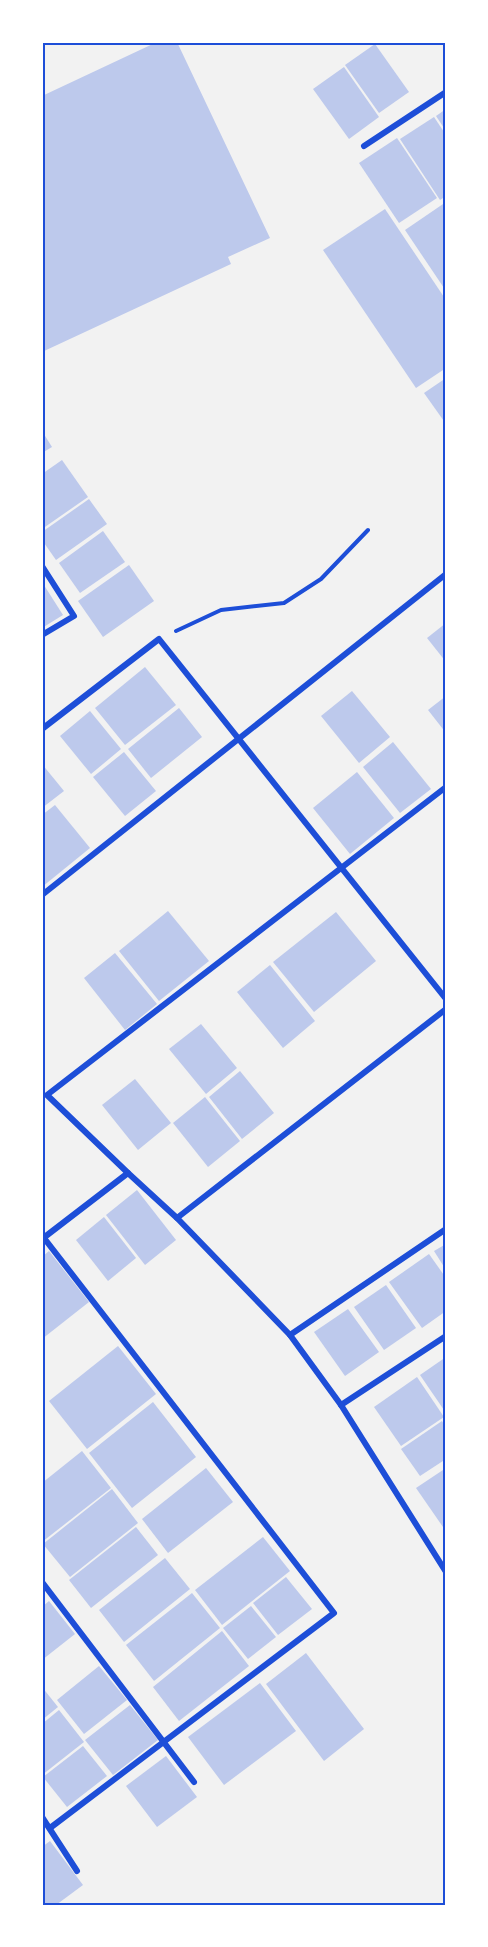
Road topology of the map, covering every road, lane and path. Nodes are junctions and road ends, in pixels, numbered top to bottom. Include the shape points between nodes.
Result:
1 (446, 92) edge
2 (364, 146) dead end
3 (368, 530) dead end
4 (42, 566) edge
5 (446, 574) edge
6 (42, 635) edge
7 (159, 639) junction
8 (42, 729) edge
9 (238, 740) junction
10 (446, 787) edge
11 (344, 869) junction
12 (42, 895) edge
13 (446, 999) edge
14 (446, 1009) edge
15 (44, 1093) edge
16 (128, 1173) junction
17 (177, 1218) junction
18 (446, 1229) edge
19 (43, 1239) edge
20 (290, 1335) junction
21 (446, 1336) edge
22 (341, 1405) junction
23 (446, 1572) edge
24 (42, 1582) edge
25 (162, 1741) junction
26 (194, 1782) dead end
27 (42, 1817) edge
28 (50, 1828) junction
29 (77, 1871) dead end

1 - 2 street
3 - 7 path via 321,579 284,603 221,610
4 - 6 street via 74,616
5 - 9 street
7 - 8 street
7 - 9 street
9 - 11 street
9 - 12 street
10 - 11 street
11 - 13 street
11 - 15 street
14 - 17 street
15 - 16 street
16 - 17 street
16 - 19 street
17 - 20 street
18 - 20 street
19 - 25 street via 334,1613
20 - 22 street
21 - 22 street
22 - 23 street
24 - 25 street
25 - 26 street
25 - 28 street
27 - 28 street
28 - 29 street

